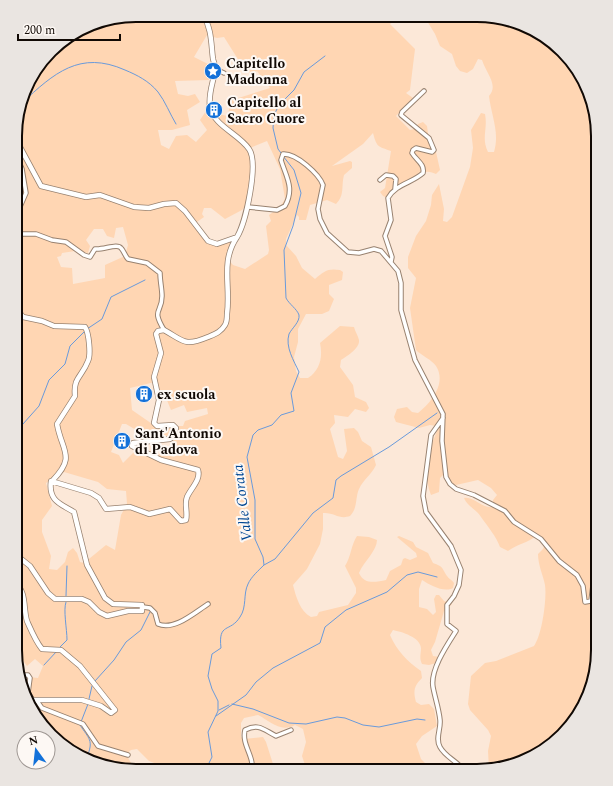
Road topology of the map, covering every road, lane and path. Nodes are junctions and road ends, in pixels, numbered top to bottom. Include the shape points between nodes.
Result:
1 (206, 22) edge
2 (215, 69) junction
3 (224, 73) dead end
4 (424, 91) dead end
5 (22, 151) edge
6 (22, 168) edge
7 (380, 180) dead end
8 (395, 189) junction
9 (22, 202) edge
10 (248, 207) junction
11 (22, 234) edge
12 (237, 237) junction
13 (391, 262) junction
14 (22, 316) edge
15 (164, 330) junction
16 (443, 418) junction
17 (53, 480) junction
18 (22, 560) edge
19 (22, 594) edge
20 (591, 601) edge
21 (208, 604) dead end
22 (143, 608) junction
23 (25, 674) edge
24 (29, 688) edge
25 (34, 700) edge
26 (35, 702) edge
27 (291, 730) dead end
28 (128, 755) dead end
29 (252, 764) edge
30 (458, 764) edge

1 - 2 street
2 - 3 street
2 - 10 street via 210,88 211,110 218,121 251,152 253,168
4 - 8 street via 401,115 429,138 434,150 413,150 412,153 422,166 423,173
5 - 12 street via 41,186 86,197 100,195 134,207 149,208 176,203 208,241 217,244
6 - 9 street via 26,193
7 - 8 street via 386,175 393,176 396,179
8 - 13 street via 388,200 391,220 385,236
10 - 12 street
10 - 13 street via 277,210 285,206 290,188 281,160 283,154 288,155 303,163 318,177 323,188 319,214 327,233 348,252 378,250
11 - 15 street via 36,234 66,242 90,257 95,249 104,250 114,245 121,247 128,259 147,262 160,273 162,297 157,319
12 - 15 street via 230,247 228,259 226,324 219,332 192,344 183,342
13 - 16 street via 399,274 401,310 415,360 441,408
14 - 17 street via 54,326 87,329 88,361 76,379 75,396 57,424 66,453 66,463
15 - 17 street via 156,334 161,353 154,377 159,400 154,423 157,426 173,425 176,432 170,439 133,443 132,446 161,460 198,470 198,479 186,499 186,520 181,521 170,509 149,514 130,507 106,509 99,498 91,493
16 - 20 street via 442,445 446,477 451,486 505,511 514,522 541,538 559,561 577,575 583,586 585,602
16 - 30 street via 431,435 423,496 426,512 451,546 461,570 454,596 447,605 447,624 456,631 433,675 432,685 440,719 439,747
17 - 22 street via 50,486 54,499 58,504 74,512 87,565 105,598 113,604 140,604
18 - 22 street via 30,566 55,599 82,599 107,616 142,611
19 - 25 street via 27,620 42,649 61,650 80,666 115,710 110,713 101,706 82,700
21 - 22 street via 174,625 164,627 158,624 150,608
23 - 24 street via 30,678
26 - 28 street via 42,708 83,724 98,746
27 - 29 street via 276,736 261,727 253,726 245,730 243,737

